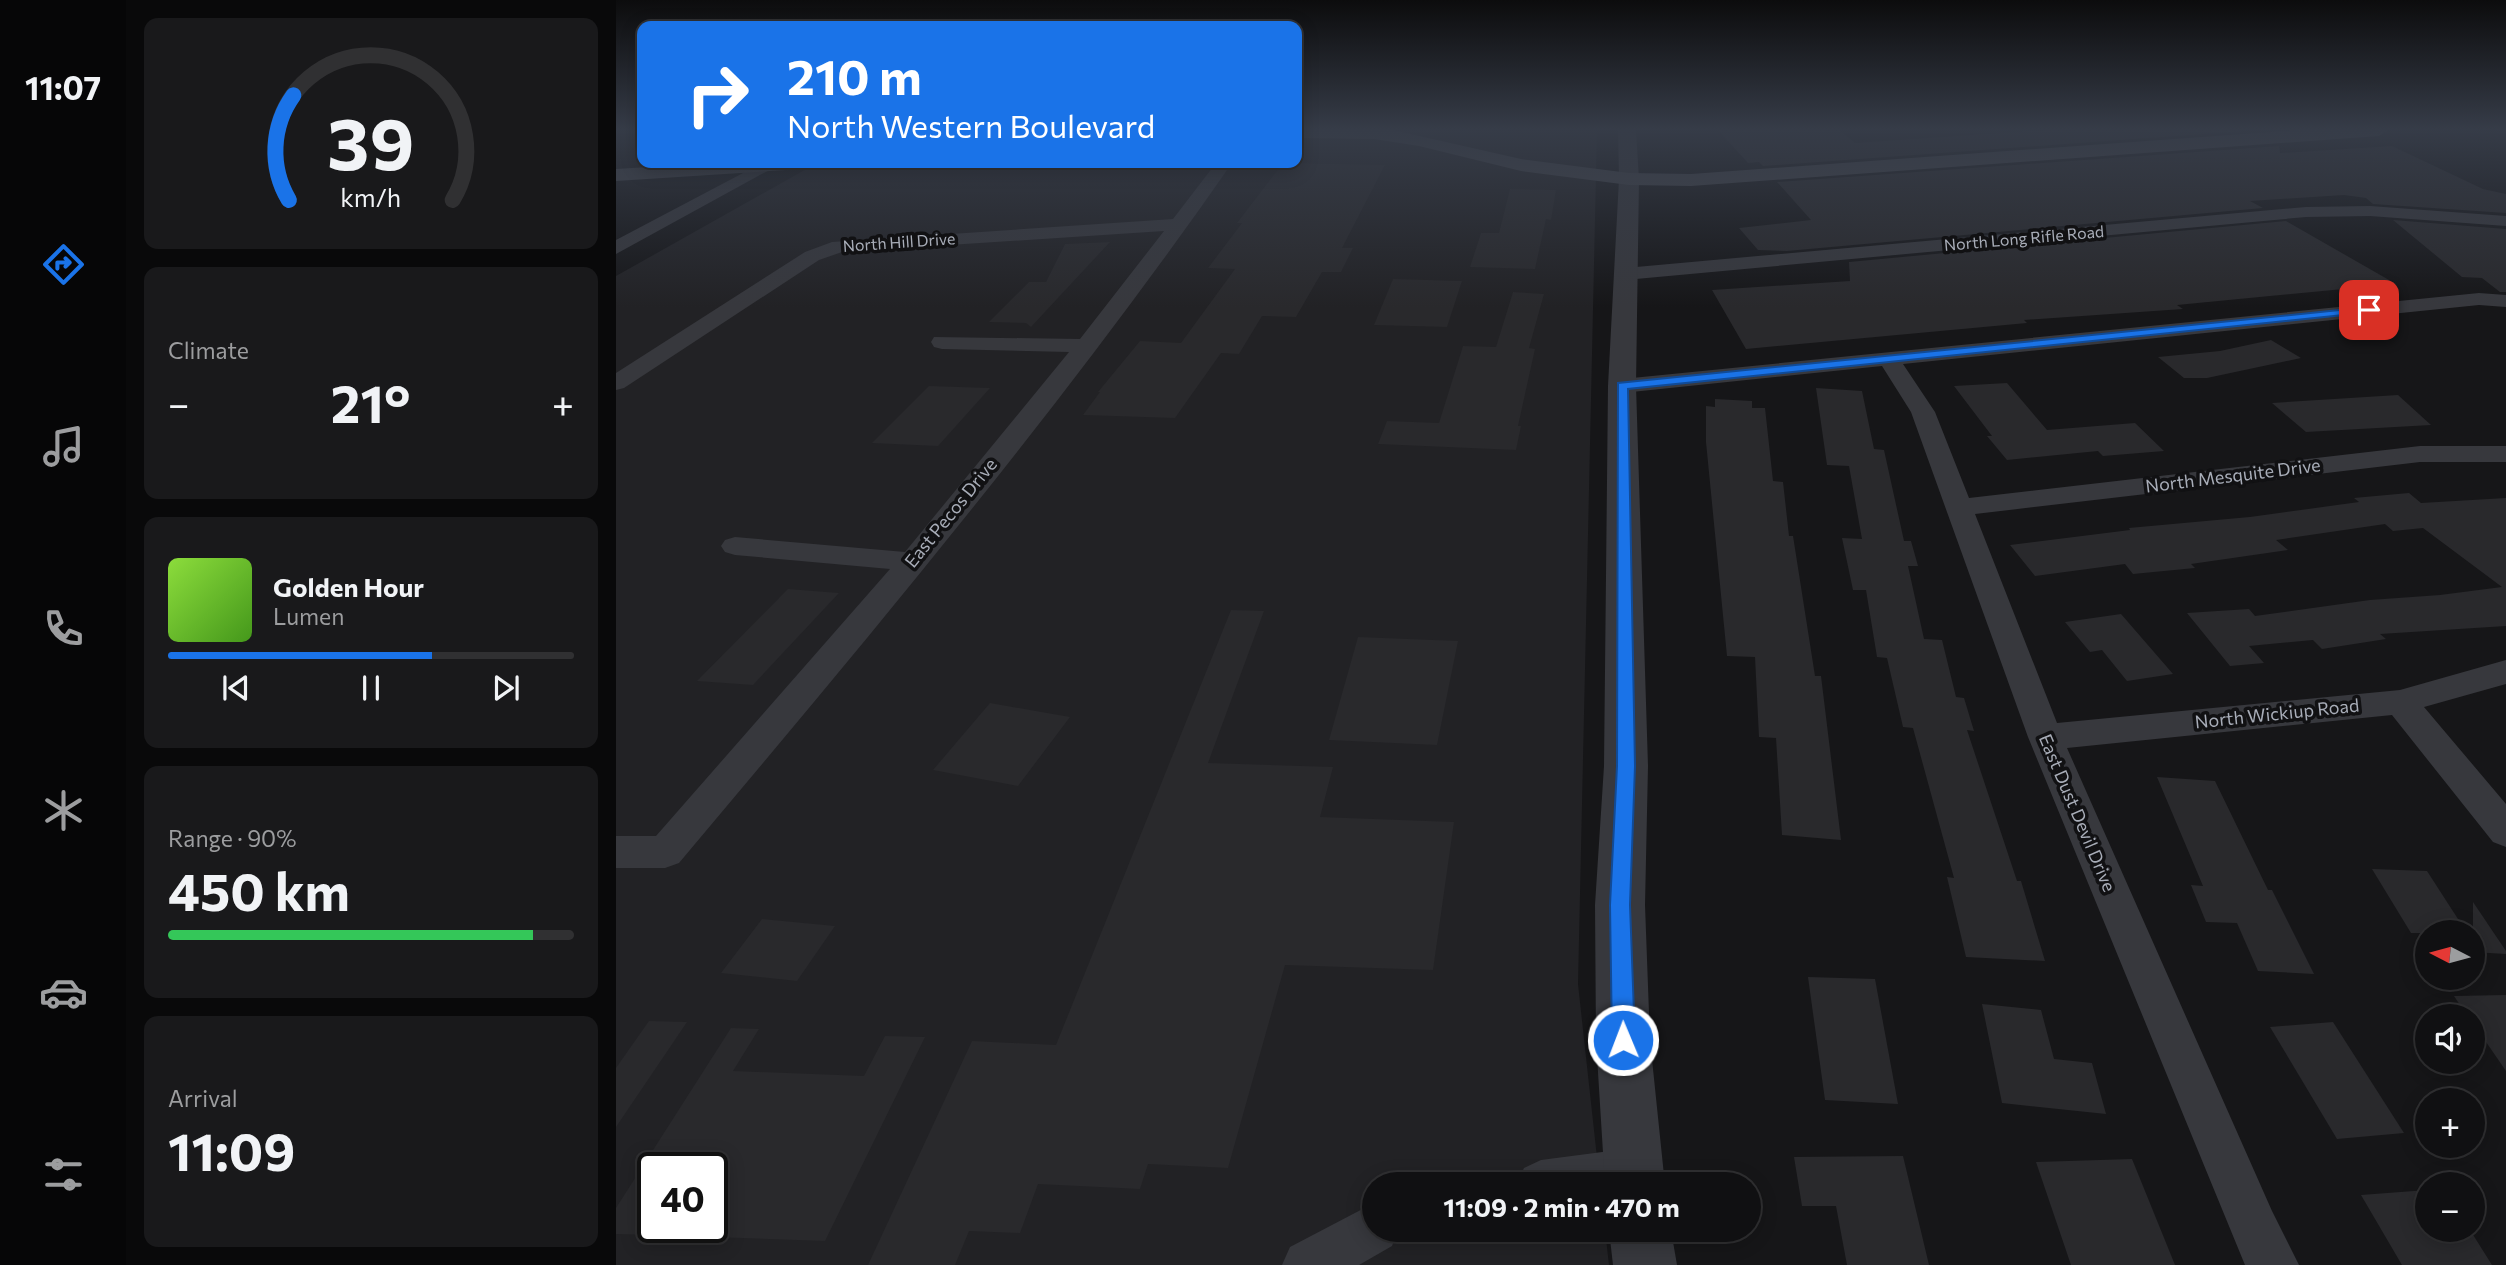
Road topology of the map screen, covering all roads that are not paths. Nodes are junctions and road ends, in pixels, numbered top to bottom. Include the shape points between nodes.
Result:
1 (726, 189) edge
2 (1205, 189) edge
3 (1629, 189) edge
4 (2506, 221) edge
5 (1180, 224) junction
6 (616, 248) edge
7 (1625, 274) junction
8 (2506, 301) edge
9 (942, 342) dead end
10 (1084, 346) junction
11 (1889, 360) junction
12 (616, 383) edge
13 (1622, 386) junction
14 (2506, 454) edge
15 (1961, 507) junction
16 (735, 546) dead end
17 (913, 562) junction
18 (2506, 672) edge
19 (2400, 702) junction
20 (2045, 737) junction
21 (2506, 831) edge
22 (616, 852) edge
23 (1634, 1172) edge
24 (1362, 1235) edge
25 (1642, 1242) edge
26 (1308, 1265) edge
27 (1645, 1265) edge
28 (2273, 1265) edge

1 - 6 street
2 - 5 street, East Pecos Drive
3 - 7 street
4 - 7 street, North Long Rifle Road via 2370,211 2306,212
5 - 10 street, East Pecos Drive
5 - 12 street, North Hill Drive via 839,246 812,256
7 - 13 street
8 - 11 street via 2479,299
9 - 10 street
10 - 17 street, East Pecos Drive
11 - 13 street
11 - 15 street, East Dust Devil Drive via 1923,412
13 - 23 street via 1626,766 1620,905 1623,1040
14 - 15 street, North Mesquite Drive via 2420,454
15 - 20 street, East Dust Devil Drive
16 - 17 street
17 - 22 street, East Pecos Drive via 665,852
18 - 19 street, North Wickiup Road
19 - 20 street, North Wickiup Road
19 - 21 street
20 - 28 street, East Dust Devil Drive
24 - 26 street
25 - 27 street

